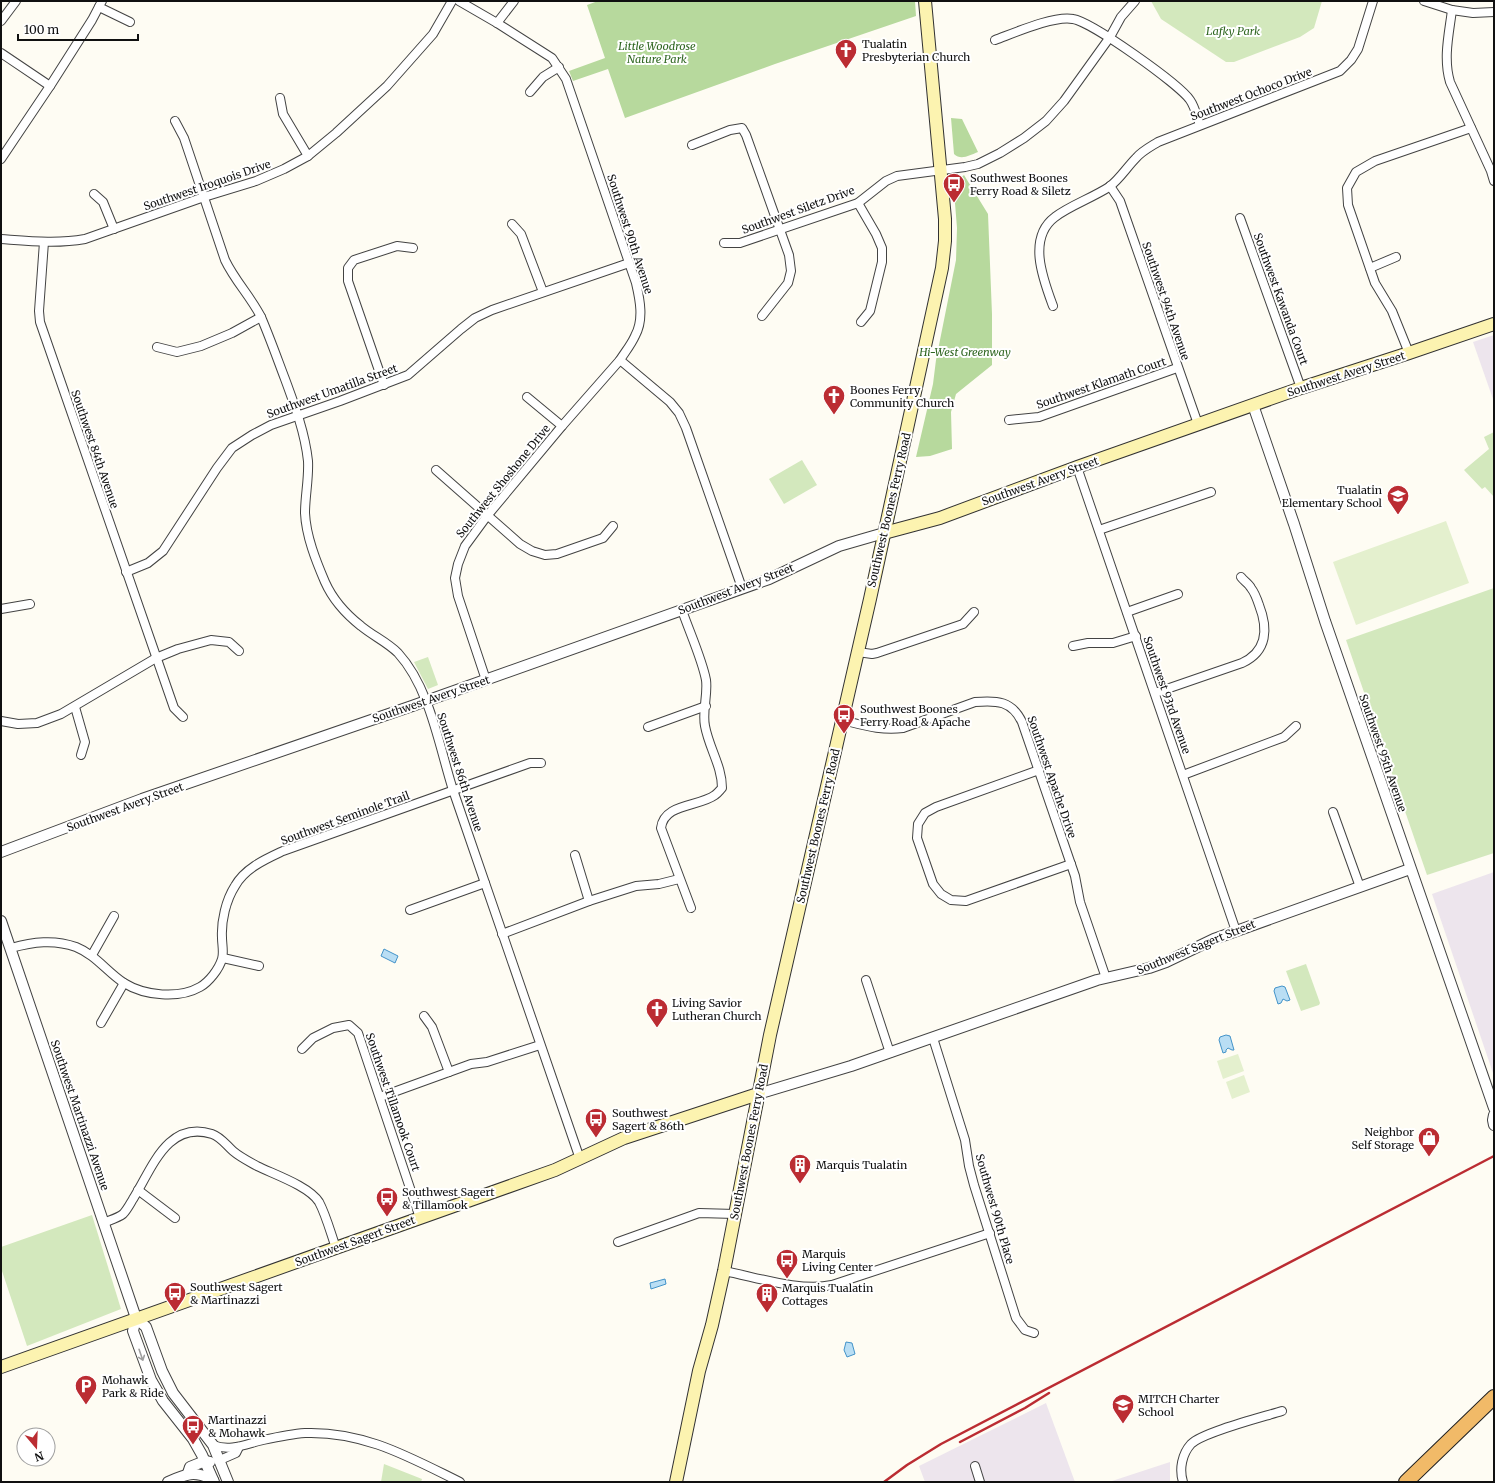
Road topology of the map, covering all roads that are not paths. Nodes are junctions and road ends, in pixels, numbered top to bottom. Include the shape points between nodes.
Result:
1 (16, 1) edge
2 (452, 1) edge
3 (459, 1) edge
4 (514, 1) edge
5 (925, 1) edge
6 (1135, 1) edge
7 (1373, 1) edge
8 (1424, 1) edge
9 (101, 4) edge
10 (1452, 10) junction
11 (1494, 12) edge
12 (1, 21) edge
13 (130, 22) dead end
14 (497, 23) junction
15 (1110, 37) junction
16 (995, 40) dead end
17 (1, 53) edge
18 (559, 67) junction
19 (50, 86) junction
20 (530, 92) dead end
21 (280, 98) dead end
22 (176, 121) dead end
23 (1200, 125) junction
24 (1471, 128) junction
25 (692, 144) dead end
26 (308, 156) junction
27 (1, 159) edge
28 (940, 171) junction
29 (1494, 181) edge
30 (1110, 186) junction
31 (94, 194) dead end
32 (204, 197) junction
33 (858, 203) junction
34 (1240, 218) dead end
35 (512, 224) dead end
36 (114, 229) junction
37 (780, 230) junction
38 (1, 239) edge
39 (44, 242) junction
40 (724, 243) dead end
41 (413, 248) dead end
42 (1396, 257) dead end
43 (630, 263) junction
44 (1370, 268) junction
45 (543, 292) junction
46 (1053, 306) dead end
47 (762, 316) dead end
48 (262, 317) junction
49 (861, 322) dead end
50 (1494, 324) edge
51 (157, 347) dead end
52 (1409, 353) junction
53 (620, 360) junction
54 (1177, 368) junction
55 (384, 385) junction
56 (1301, 388) junction
57 (527, 397) dead end
58 (1253, 405) junction
59 (298, 416) junction
60 (1009, 420) dead end
61 (1198, 424) junction
62 (562, 426) junction
63 (1077, 467) junction
64 (436, 470) dead end
65 (1211, 492) dead end
66 (487, 516) junction
67 (613, 526) dead end
68 (1099, 530) junction
69 (884, 533) junction
70 (126, 572) junction
71 (1241, 577) dead end
72 (742, 588) junction
73 (1178, 594) dead end
74 (30, 604) dead end
75 (1, 609) edge
76 (682, 610) junction
77 (974, 612) dead end
78 (1127, 612) junction
79 (1136, 636) junction
80 (1073, 646) dead end
81 (239, 651) dead end
82 (858, 652) junction
83 (156, 658) junction
84 (486, 680) junction
85 (1155, 692) junction
86 (425, 702) junction
87 (706, 706) junction
88 (75, 707) junction
89 (183, 717) dead end
90 (842, 720) junction
91 (1, 721) edge
92 (1296, 726) dead end
93 (648, 727) dead end
94 (81, 755) dead end
95 (541, 763) dead end
96 (1038, 770) junction
97 (1183, 775) junction
98 (453, 790) junction
99 (1333, 812) dead end
100 (1, 852) edge
101 (575, 855) dead end
102 (1071, 864) junction
103 (1410, 869) junction
104 (680, 879) junction
105 (484, 883) junction
106 (1360, 887) junction
107 (589, 901) junction
108 (690, 908) dead end
109 (410, 910) dead end
110 (114, 916) dead end
111 (1, 920) edge
112 (1236, 930) junction
113 (502, 934) junction
114 (11, 948) junction
115 (92, 955) junction
116 (223, 958) junction
117 (259, 966) dead end
118 (1106, 978) junction
119 (866, 980) dead end
120 (124, 983) junction
121 (424, 1016) dead end
122 (101, 1023) dead end
123 (933, 1038) junction
124 (540, 1045) junction
125 (302, 1049) dead end
126 (890, 1053) junction
127 (449, 1072) junction
128 (758, 1094) junction
129 (380, 1097) junction
130 (1494, 1108) edge
131 (1494, 1115) edge
132 (1494, 1125) edge
133 (580, 1159) junction
134 (138, 1190) junction
135 (735, 1214) junction
136 (175, 1218) dead end
137 (420, 1218) junction
138 (103, 1223) junction
139 (990, 1233) junction
140 (618, 1242) dead end
141 (336, 1248) junction
142 (724, 1271) junction
143 (136, 1318) junction
144 (1034, 1333) dead end
145 (1, 1367) edge
146 (1494, 1397) edge
147 (1282, 1411) dead end
148 (213, 1445) junction
149 (239, 1447) junction
150 (220, 1460) junction
151 (205, 1461) junction
152 (974, 1466) dead end
153 (188, 1473) junction
154 (213, 1481) edge
155 (168, 1482) edge
156 (227, 1482) edge
157 (460, 1482) edge
158 (676, 1482) edge
159 (980, 1482) edge
160 (1183, 1482) edge
161 (1406, 1482) edge

1 - 12 street
2 - 26 street, Southwest Iroquois Drive via 433,34 387,86
3 - 14 street, Southwest 90th Avenue
4 - 14 street
5 - 28 main road, Southwest Boones Ferry Road
6 - 15 street, Southwest Siletz Drive via 1121,17
7 - 23 street, Southwest Ochoco Drive via 1358,49 1352,60 1340,71
8 - 10 street
9 - 13 street
9 - 19 street
10 - 11 street
10 - 24 street via 1446,56 1447,70
14 - 18 street, Southwest 90th Avenue via 552,58
15 - 16 street via 1073,18 1056,19
15 - 23 street via 1181,89 1190,100
15 - 28 street, Southwest Siletz Drive via 1064,101 1030,134 978,164
17 - 19 street
18 - 20 street via 543,77
18 - 43 street, Southwest 90th Avenue via 566,79
19 - 27 street
21 - 26 street via 283,114
22 - 32 street, Southwest 86th Avenue
23 - 30 street, Southwest Ochoco Drive via 1145,150
24 - 29 street
24 - 44 street via 1375,161 1356,172 1347,188 1348,205
25 - 37 street via 742,128
26 - 32 street, Southwest Iroquois Drive via 256,181
28 - 33 street, Southwest Siletz Drive via 897,176 886,181
28 - 69 main road, Southwest Boones Ferry Road via 945,227 944,256
30 - 46 street, Southwest Ochoco Drive via 1054,217 1046,226 1039,241 1039,257
30 - 54 street, Southwest 94th Avenue via 1120,201
31 - 36 street via 103,202
32 - 36 street, Southwest Iroquois Drive
32 - 48 street, Southwest 86th Avenue via 225,260
33 - 37 street, Southwest Siletz Drive
33 - 49 street via 882,248 882,262 870,311
34 - 56 street, Southwest Kawanda Court
35 - 45 street via 521,234
36 - 39 street, Southwest Iroquois Drive via 85,239
37 - 40 street, Southwest Siletz Drive via 740,243
37 - 47 street via 789,255 791,271 788,283
38 - 39 street, Southwest Iroquois Drive
39 - 70 street, Southwest 84th Avenue via 40,322
41 - 55 street via 397,246 354,260 348,268 348,280
42 - 44 street
43 - 45 street, Southwest Umatilla Street
43 - 53 street, Southwest 90th Avenue via 640,304 640,320 636,335
44 - 52 street via 1375,283 1392,311
45 - 55 street, Southwest Umatilla Street via 475,318 408,375
48 - 51 street via 201,346 177,352
48 - 59 street, Southwest 86th Avenue
50 - 52 main road, Southwest Avery Street
52 - 56 main road, Southwest Avery Street
53 - 62 street, Southwest Shoshone Drive
53 - 72 street via 670,402 679,413
54 - 60 street, Southwest Klamath Court via 1039,417
54 - 61 street, Southwest 94th Avenue
55 - 59 street, Southwest Umatilla Street
56 - 58 main road, Southwest Avery Street
57 - 62 street
58 - 61 main road, Southwest Avery Street
58 - 103 street, Southwest 95th Avenue
59 - 70 street, Southwest Umatilla Street via 271,425 232,448 163,551 148,563
59 - 86 street, Southwest 86th Avenue via 308,462 305,512 307,531 326,583 334,599 348,615 398,654 415,678
61 - 63 main road, Southwest Avery Street
62 - 66 street, Southwest Shoshone Drive
63 - 68 street, Southwest 93rd Avenue
63 - 69 main road, Southwest Avery Street via 940,518
64 - 66 street
65 - 68 street
66 - 67 street via 520,544 546,555 557,554 603,538
66 - 84 street, Southwest Shoshone Drive via 465,546 454,578
68 - 78 street, Southwest 93rd Avenue
69 - 72 street, Southwest Avery Street via 839,546 781,574
69 - 82 main road, Southwest Boones Ferry Road
70 - 83 street, Southwest 84th Avenue
71 - 85 street via 1254,593 1264,618 1264,639 1255,654 1249,660
72 - 76 street, Southwest Avery Street
73 - 78 street
74 - 75 street
76 - 84 street, Southwest Avery Street
76 - 87 street via 704,671
77 - 82 street via 963,624 872,654
78 - 79 street, Southwest 93rd Avenue
79 - 80 street via 1113,643
79 - 85 street, Southwest 93rd Avenue
81 - 83 street via 229,642 211,640
82 - 90 main road, Southwest Boones Ferry Road
83 - 88 street
83 - 89 street, Southwest 84th Avenue via 174,708
84 - 86 street, Southwest Avery Street
85 - 97 street, Southwest 93rd Avenue
86 - 98 street, Southwest 86th Avenue
86 - 100 street, Southwest Avery Street via 142,799
87 - 93 street
87 - 104 street via 707,735 722,776 722,788 714,796 668,813 662,820 661,828
88 - 91 street via 37,723 18,724
88 - 94 street via 86,742
90 - 96 street, Southwest Apache Drive via 892,730 975,702 1001,702 1018,713
90 - 128 main road, Southwest Boones Ferry Road
92 - 97 street via 1284,738
95 - 98 street, Southwest Seminole Trail via 530,763
96 - 102 street, Southwest Apache Drive
96 - 102 street via 936,806 925,813 918,824 918,838 933,884 941,894 951,900 966,901
97 - 112 street, Southwest 93rd Avenue
98 - 105 street, Southwest 86th Avenue
98 - 116 street, Southwest Seminole Trail via 283,851 248,871 235,885 226,907 221,936
99 - 106 street
101 - 107 street
102 - 118 street, Southwest Apache Drive via 1080,902
103 - 106 street, Southwest Sagert Street
103 - 130 street, Southwest 95th Avenue
104 - 107 street via 636,886
104 - 108 street
105 - 109 street
105 - 113 street, Southwest 86th Avenue
106 - 112 street, Southwest Sagert Street
107 - 113 street
110 - 115 street
111 - 114 street, Southwest Martinazzi Avenue
112 - 118 street, Southwest Sagert Street via 1154,966
113 - 124 street, Southwest 86th Avenue
114 - 115 street via 42,942 58,942
114 - 138 street, Southwest Martinazzi Avenue
115 - 120 street
116 - 117 street
116 - 120 street via 213,975 200,987 182,993 162,994 140,990
118 - 123 street, Southwest Sagert Street
119 - 126 street
120 - 122 street
121 - 127 street via 432,1027
123 - 126 street, Southwest Sagert Street
123 - 139 street, Southwest 90th Place via 965,1140 974,1185
124 - 127 street via 498,1060 471,1064
124 - 133 street, Southwest 86th Avenue
125 - 129 street, Southwest Tillamook Court via 313,1038 333,1028 349,1025 358,1033
126 - 128 street, Southwest Sagert Street
127 - 129 street
128 - 133 main road, Southwest Sagert Street via 629,1136
128 - 135 main road, Southwest Boones Ferry Road
129 - 137 street, Southwest Tillamook Court
131 - 132 street
133 - 137 main road, Southwest Sagert Street
134 - 136 street
134 - 138 street via 122,1214
134 - 141 street via 158,1155 175,1138 188,1132 214,1134 249,1162 283,1177 312,1195 320,1203
135 - 140 street via 699,1212
135 - 142 main road, Southwest Boones Ferry Road
137 - 141 main road, Southwest Sagert Street
138 - 143 street, Southwest Martinazzi Avenue
139 - 142 street via 823,1287 772,1282
139 - 144 street, Southwest 90th Place via 1016,1318 1025,1330
141 - 143 main road, Southwest Sagert Street
142 - 158 main road, Southwest Boones Ferry Road via 699,1371
143 - 145 main road, Southwest Sagert Street
143 - 148 street, Southwest Martinazzi Avenue via 146,1327 162,1371 174,1393
143 -> 151 street, Southwest Martinazzi Avenue via 133,1331 151,1380 163,1401 193,1439
146 - 161 highway
147 - 160 street via 1205,1436 1192,1444 1181,1465
148 - 149 street via 220,1448
148 - 150 street, Southwest Martinazzi Avenue
149 - 150 street via 236,1453
149 - 157 street via 293,1435 342,1435 388,1447
150 - 156 street, Southwest Martinazzi Avenue
151 - 153 street via 190,1467
151 - 154 street, Southwest Martinazzi Avenue
151 - 156 street via 211,1462
152 - 159 street
153 - 154 street via 204,1475
153 - 155 street

